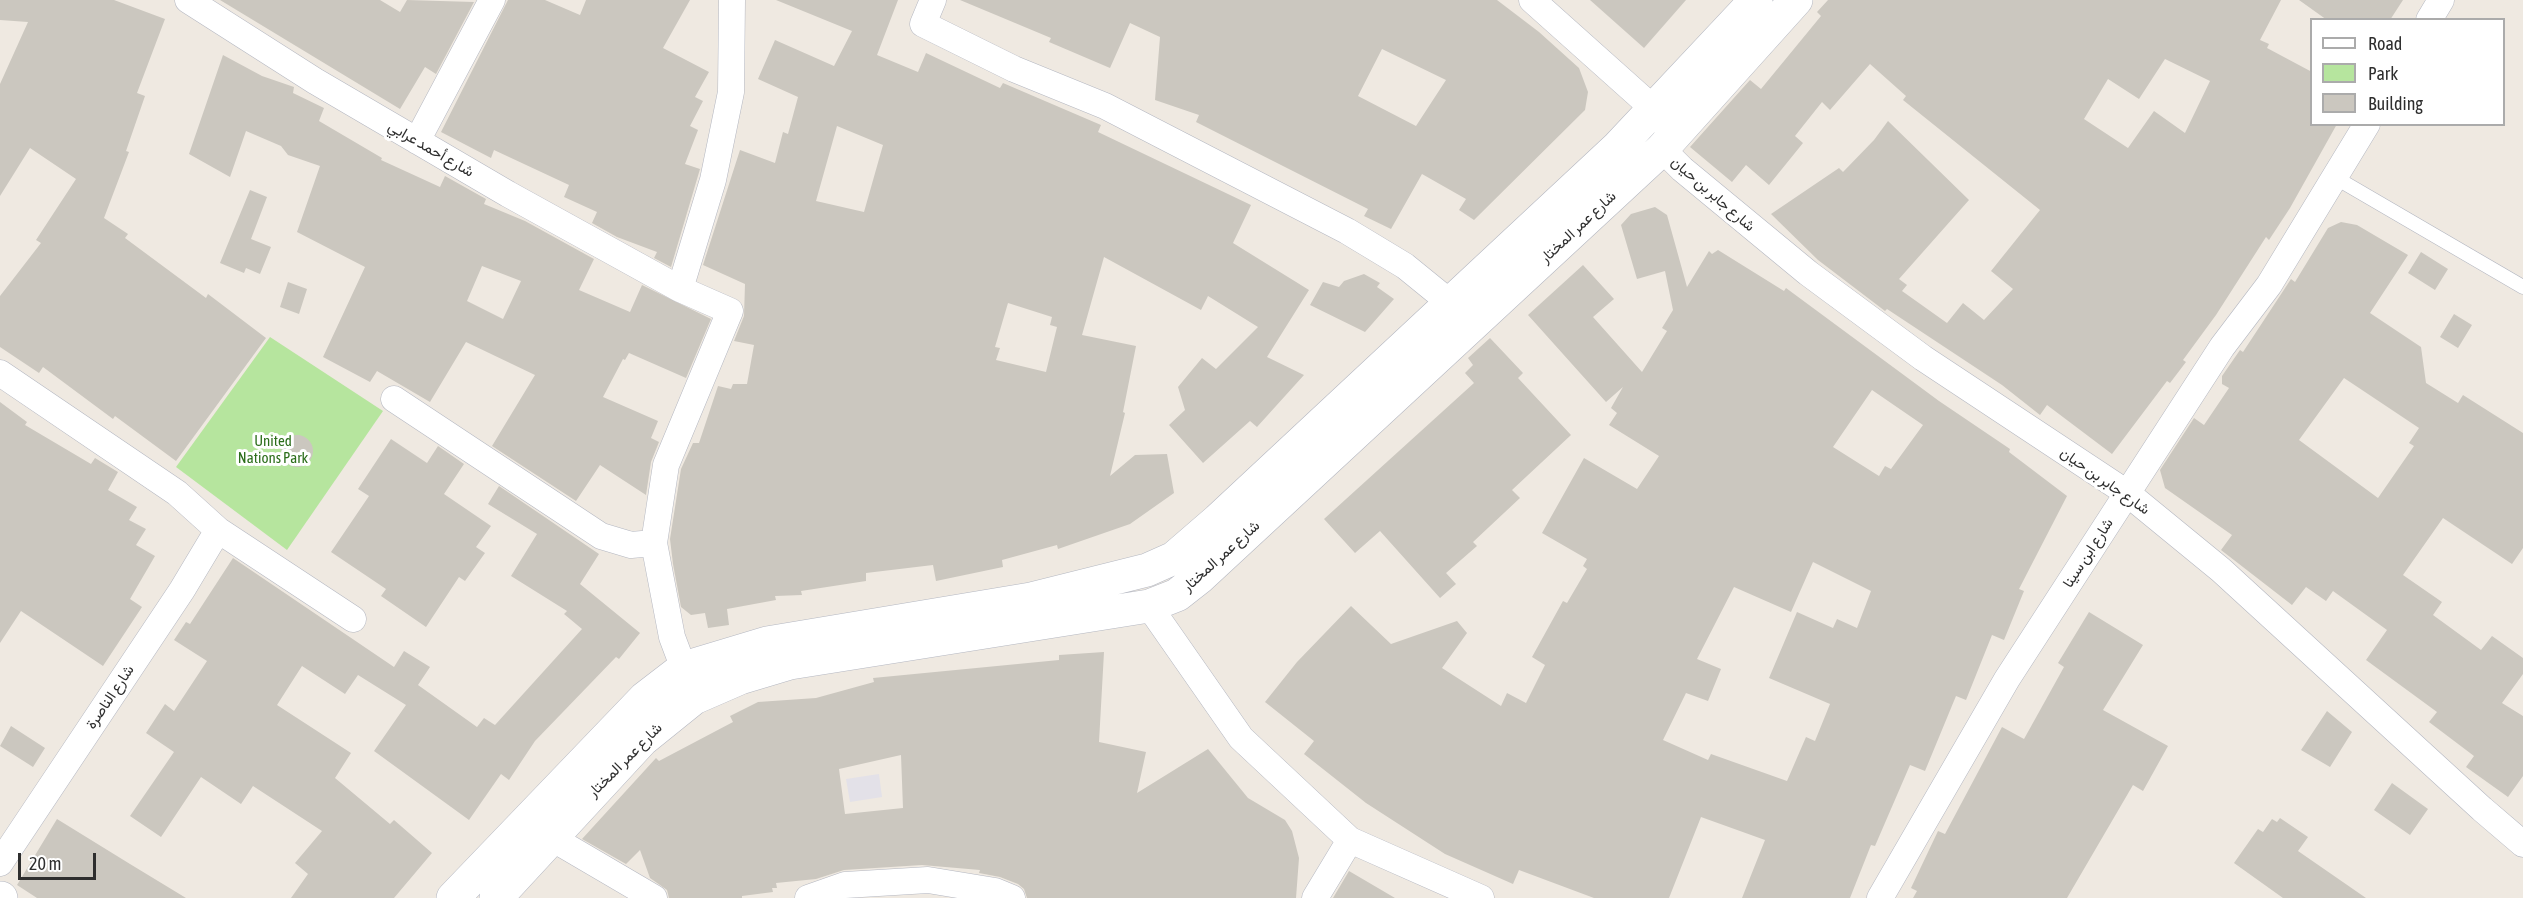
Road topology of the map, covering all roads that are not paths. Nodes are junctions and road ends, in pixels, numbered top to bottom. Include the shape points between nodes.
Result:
1 (188, 0) edge
2 (492, 0) edge
3 (732, 0) edge
4 (933, 0) edge
5 (1532, 0) edge
6 (1756, 0) edge
7 (1796, 0) edge
8 (2441, 0) edge
9 (2430, 18) edge
10 (1655, 110) junction
11 (2366, 126) edge
12 (417, 141) junction
13 (1667, 143) junction
14 (2336, 178) junction
15 (2523, 286) edge
16 (680, 289) junction
17 (1451, 302) junction
18 (1475, 324) junction
19 (0, 373) edge
20 (394, 399) dead end
21 (2127, 493) junction
22 (218, 530) junction
23 (654, 543) junction
24 (1149, 606) junction
25 (353, 619) dead end
26 (689, 683) junction
27 (549, 837) junction
28 (1350, 840) junction
29 (2523, 844) edge
30 (0, 863) edge
31 (453, 898) edge
32 (496, 898) edge
33 (654, 898) edge
34 (808, 898) edge
35 (1012, 898) edge
36 (1315, 898) edge
37 (1481, 898) edge
38 (1881, 898) edge

1 - 12 street, شارع أحمد عرابي
2 - 12 street
3 - 16 street via 731,92 713,180
4 - 17 street via 923,24 1014,69 1105,106 1336,225 1405,266
5 - 10 street, شارع جابر بن حيان
6 - 10 main road, شارع عمر المختار
7 - 13 main road, شارع عمر المختار
8 - 9 street
10 - 13 street, شارع جابر بن حيان
10 - 17 main road, شارع عمر المختار
11 - 14 street, شارع ابن سينا
12 - 16 street, شارع أحمد عرابي
13 - 18 main road, شارع عمر المختار
13 - 21 street, شارع جابر بن حيان via 1682,169 1808,273 1923,358
14 - 15 lane
14 - 21 street, شارع ابن سينا via 2269,285 2222,346
16 - 23 street, شارع أحمد عرابي via 730,311 666,465
17 - 18 street
17 - 26 main road, شارع عمر المختار via 1174,558 1147,570 1031,599 767,643
18 - 24 main road, شارع عمر المختار via 1200,577 1177,595
19 - 22 street via 177,493
20 - 23 street via 601,536 631,545
21 - 29 street, شارع جابر بن حيان via 2221,570
21 - 38 street, شارع ابن سينا via 2007,679
22 - 25 street
22 - 30 street, شارع الناصرة
23 - 26 street via 672,637
24 - 26 main road, شارع عمر المختار via 790,663 740,678
24 - 28 street via 1241,738
26 - 27 main road, شارع عمر المختار via 642,740
26 - 31 main road, شارع عمر المختار via 645,698
27 - 32 main road, شارع عمر المختار
27 - 33 street
28 - 36 street
28 - 37 street
34 - 35 street via 845,885 928,880 995,891

